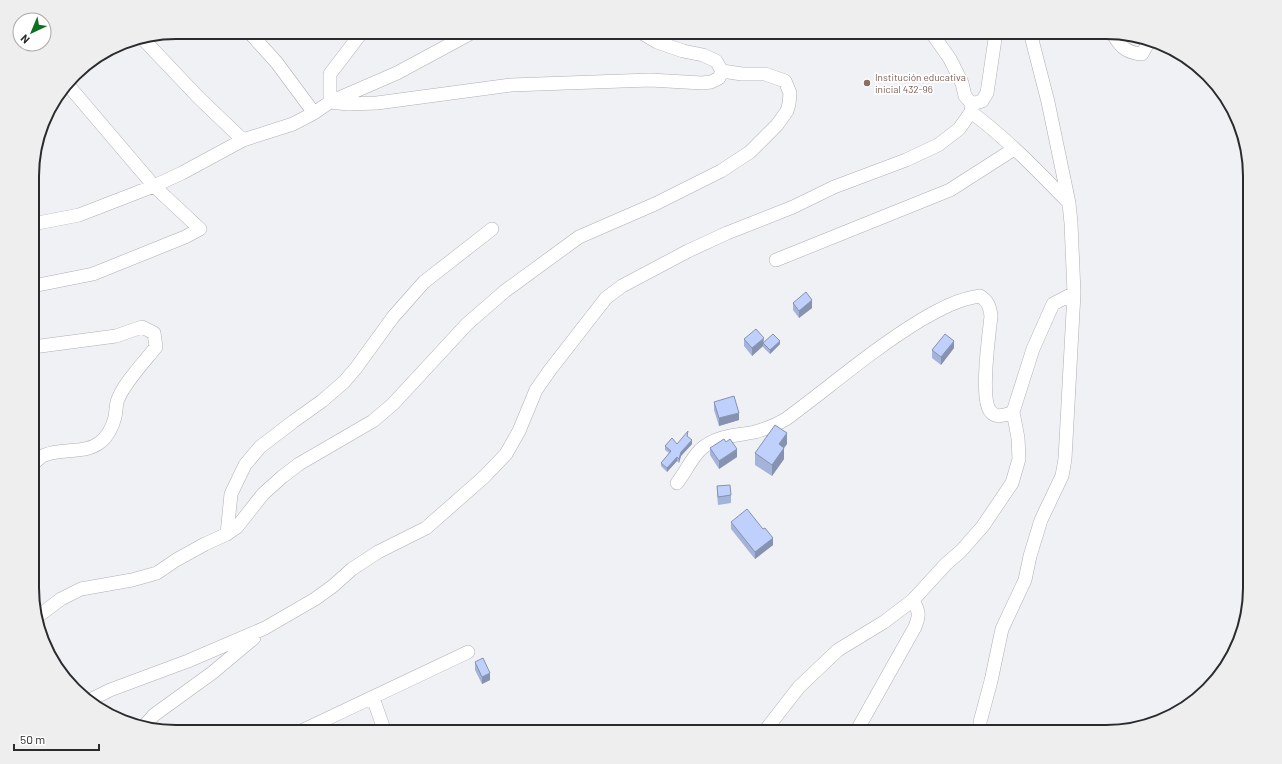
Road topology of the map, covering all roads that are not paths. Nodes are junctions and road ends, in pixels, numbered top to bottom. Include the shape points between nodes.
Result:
1 (255, 39) edge
2 (357, 39) edge
3 (460, 39) edge
4 (652, 39) edge
5 (936, 39) edge
6 (995, 39) edge
7 (1032, 39) edge
8 (1116, 40) edge
9 (147, 42) edge
10 (1147, 46) edge
11 (722, 71) junction
12 (71, 89) edge
13 (330, 102) junction
14 (972, 108) junction
15 (314, 113) junction
16 (243, 140) junction
17 (1014, 149) junction
18 (154, 186) junction
19 (1069, 204) junction
20 (39, 223) edge
21 (492, 228) dead end
22 (776, 260) dead end
23 (39, 285) edge
24 (1074, 293) junction
25 (39, 346) edge
26 (1013, 412) junction
27 (39, 459) edge
28 (677, 483) dead end
29 (227, 534) junction
30 (913, 600) junction
31 (42, 613) edge
32 (265, 628) junction
33 (468, 652) dead end
34 (94, 698) edge
35 (373, 698) junction
36 (148, 722) edge
37 (314, 725) edge
38 (383, 725) edge
39 (769, 725) edge
40 (860, 725) edge
41 (980, 725) edge

1 - 15 street via 277,63
2 - 13 street via 330,74
3 - 13 street via 397,73
4 - 11 street via 683,51 703,55 716,61
5 - 14 street via 953,65
6 - 14 street via 987,93 982,101
7 - 19 street
8 - 10 street via 1133,53 1142,54
9 - 16 street
11 - 13 street via 719,78 702,83 650,80 511,85 377,103
11 - 29 street via 772,76 785,81 790,93 787,111 750,152 721,171 667,198 579,237 505,291 467,324 373,421 299,464 282,477 263,494 237,527
12 - 18 street
13 - 15 street
14 - 17 street
14 - 32 street via 959,129 938,145 727,233 622,286 606,298 550,370 536,390 506,454 484,477 426,528 378,552 352,569 315,600
15 - 16 street via 293,124
16 - 18 street
17 - 19 street
17 - 22 street via 950,190
18 - 20 street via 79,215
18 - 23 street via 200,229 93,274
19 - 24 street
21 - 29 street via 424,282 393,317 344,382 260,447 245,465 232,494
24 - 26 street via 1053,304 1033,349
24 - 41 street via 1067,436 1062,476 1041,520 1025,580 1002,629
25 - 27 street via 116,336 142,327 154,333 156,347 122,392 115,418 100,443 88,449 59,450
26 - 28 street via 996,415 987,405 986,370 991,312 986,300 980,296 972,297 946,306 889,340 786,420 754,432 723,437 711,442 700,451
26 - 30 street via 1019,459 1012,483 983,526
29 - 31 street via 157,573 81,589 61,599
30 - 39 street via 884,622 838,650 799,687
30 - 40 street via 919,618
32 - 34 street
32 - 36 street
33 - 35 street
35 - 37 street
35 - 38 street

